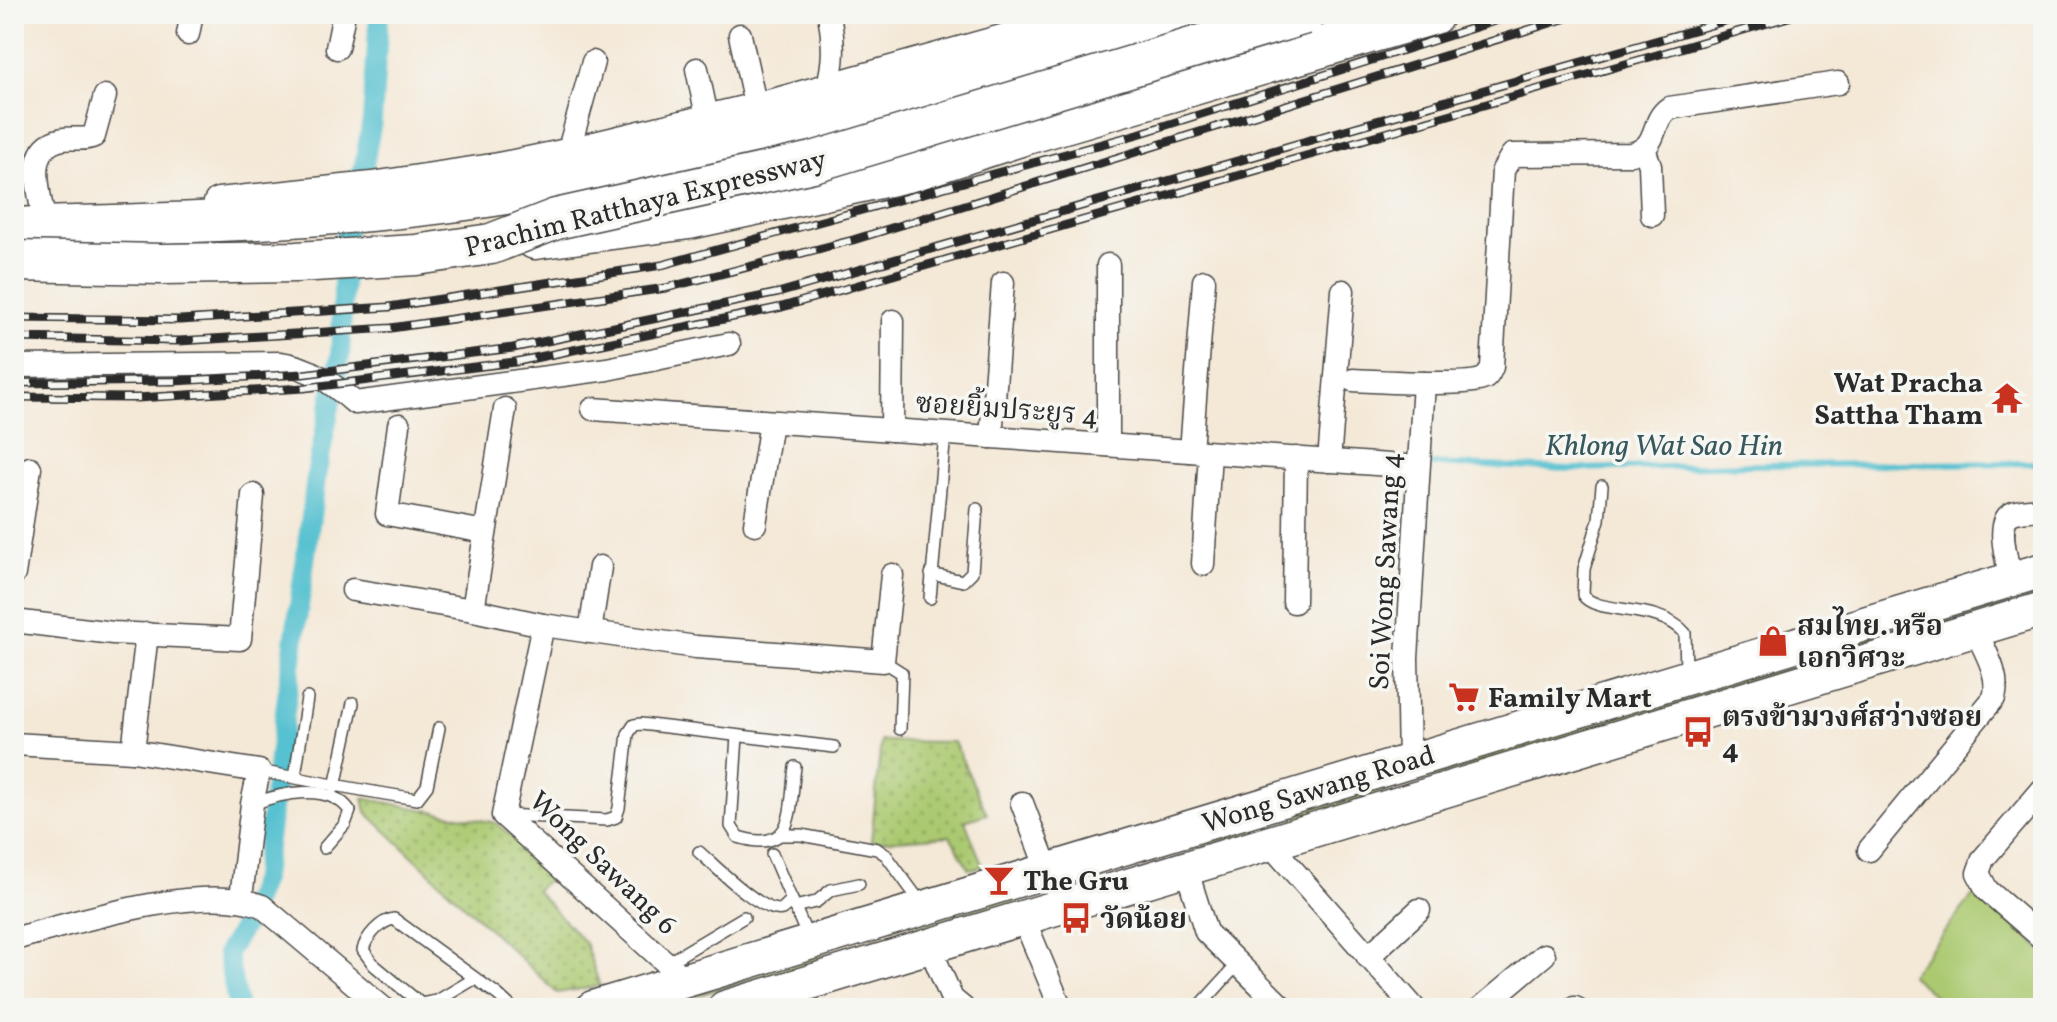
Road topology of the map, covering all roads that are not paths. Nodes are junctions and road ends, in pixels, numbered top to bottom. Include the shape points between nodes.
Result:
1 (344, 14) edge
2 (829, 14) edge
3 (1095, 14) edge
4 (1173, 14) edge
5 (1250, 14) edge
6 (1305, 14) edge
7 (1434, 14) edge
8 (740, 35) dead end
9 (337, 48) dead end
10 (593, 62) dead end
11 (697, 69) dead end
12 (1838, 83) dead end
13 (827, 89) junction
14 (105, 96) dead end
15 (756, 108) junction
16 (708, 121) junction
17 (1644, 149) junction
18 (568, 153) junction
19 (1652, 215) dead end
20 (24, 218) edge
21 (491, 244) junction
22 (14, 250) edge
23 (14, 261) edge
24 (1108, 265) dead end
25 (1204, 281) dead end
26 (1003, 283) dead end
27 (1343, 291) dead end
28 (893, 321) dead end
29 (729, 344) dead end
30 (14, 366) edge
31 (1353, 380) dead end
32 (1424, 383) junction
33 (505, 409) dead end
34 (593, 409) dead end
35 (771, 422) junction
36 (399, 425) dead end
37 (892, 430) junction
38 (945, 434) junction
39 (991, 437) junction
40 (1108, 445) junction
41 (1200, 452) junction
42 (1296, 458) junction
43 (1329, 461) junction
44 (1418, 467) junction
45 (30, 468) dead end
46 (1602, 486) dead end
47 (253, 495) dead end
48 (977, 509) dead end
49 (2039, 509) dead end
50 (755, 524) dead end
51 (485, 532) junction
52 (17, 540) edge
53 (1203, 564) dead end
54 (600, 567) dead end
55 (2043, 570) edge
56 (14, 574) edge
57 (931, 574) junction
58 (892, 575) dead end
59 (2011, 579) junction
60 (353, 590) dead end
61 (930, 598) dead end
62 (1294, 602) dead end
63 (2043, 609) edge
64 (473, 610) junction
65 (14, 621) edge
66 (543, 625) junction
67 (1975, 629) junction
68 (590, 632) junction
69 (147, 634) junction
70 (883, 661) junction
71 (1685, 677) junction
72 (307, 698) dead end
73 (353, 703) dead end
74 (439, 728) dead end
75 (900, 729) dead end
76 (737, 736) junction
77 (14, 744) edge
78 (834, 747) dead end
79 (133, 751) junction
80 (1409, 761) junction
81 (795, 767) dead end
82 (271, 773) junction
83 (295, 776) junction
84 (335, 787) junction
85 (2043, 789) edge
86 (259, 801) junction
87 (1022, 803) dead end
88 (503, 815) junction
89 (781, 835) junction
90 (1269, 843) junction
91 (324, 848) dead end
92 (1869, 850) dead end
93 (699, 852) dead end
94 (772, 854) dead end
95 (1186, 868) junction
96 (1047, 869) junction
97 (859, 884) dead end
98 (250, 901) junction
99 (793, 903) junction
100 (924, 906) junction
101 (1419, 910) dead end
102 (744, 917) dead end
103 (1023, 917) junction
104 (14, 939) edge
105 (2043, 939) edge
106 (810, 941) junction
107 (929, 945) junction
108 (1544, 955) dead end
109 (1368, 957) junction
110 (1237, 965) junction
111 (676, 972) junction
112 (474, 979) junction
113 (1060, 1006) edge
114 (383, 1008) edge
115 (512, 1008) edge
116 (593, 1008) edge
117 (725, 1008) edge
118 (963, 1008) edge
119 (1198, 1008) edge
120 (1283, 1008) edge
121 (1414, 1008) edge
122 (1481, 1008) edge

1 - 9 street
2 - 13 street via 835,49
3 - 13 main road
4 - 20 highway, Prachim Ratthaya Expressway via 809,124 583,180 370,212 172,223
5 - 22 main road via 809,154 587,218 502,232 294,247
6 - 21 highway, Prachim Ratthaya Expressway, bridge via 813,162 556,219
7 - 21 highway, bridge via 912,171 689,219
8 - 15 street
10 - 18 street
11 - 16 street
12 - 17 street via 1669,108
13 - 15 main road
14 - 20 street via 94,136 53,142 40,155
15 - 16 main road
16 - 18 main road
17 - 19 street via 1650,165
17 - 32 street via 1631,154 1508,159 1503,170 1492,367 1479,380
18 - 20 main road via 499,168 267,198
21 - 23 highway, Prachim Ratthaya Expressway, bridge via 416,255 296,262
24 - 40 street
25 - 41 street
26 - 39 street
27 - 43 street
28 - 37 street
29 - 30 street via 607,369 355,403 302,366 280,363
31 - 32 street
32 - 44 street, Soi Wong Sawang 4
33 - 51 street
34 - 35 street, ซอยยิ้มประยูร 4
35 - 37 street, ซอยยิ้มประยูร 4
35 - 50 street
36 - 51 street via 387,514
37 - 38 street, ซอยยิ้มประยูร 4
38 - 39 street, ซอยยิ้มประยูร 4
38 - 57 lane
39 - 40 street, ซอยยิ้มประยูร 4
40 - 41 street, ซอยยิ้มประยูร 4
41 - 42 street, ซอยยิ้มประยูร 4
41 - 53 street
42 - 43 street, ซอยยิ้มประยูร 4
42 - 62 street
43 - 44 street, ซอยยิ้มประยูร 4
44 - 80 street, Soi Wong Sawang 4 via 1407,658
45 - 52 street
46 - 71 lane via 1583,595 1594,605 1645,611 1676,623 1685,633
47 - 69 street via 240,639
48 - 57 lane via 972,572 963,581
49 - 59 street via 2011,513 2004,520
51 - 64 street
52 - 56 street
54 - 68 street
55 - 59 main road, Wong Sawang Road
57 - 61 lane
58 - 70 street
59 - 71 main road, Wong Sawang Road
60 - 64 street
63 - 67 main road, Wong Sawang Road
64 - 66 street
65 - 69 street
66 - 68 street
66 - 88 street, Wong Sawang 6
67 - 90 main road, Wong Sawang Road
67 - 92 street via 1995,677 1994,698
68 - 70 street via 696,647
69 - 79 street
70 - 75 lane via 902,673
71 - 80 main road, Wong Sawang Road
72 - 83 lane
73 - 84 lane
74 - 84 lane via 427,786 417,799
76 - 78 lane
76 - 88 lane via 634,725 628,734 616,817
76 - 89 lane via 731,826 738,837 757,843
77 - 79 street
79 - 82 street
80 - 96 main road, Wong Sawang Road
81 - 89 lane via 787,826
82 - 83 lane
82 - 86 street
83 - 84 lane
85 - 105 street via 1983,859 1978,873 1987,890
86 - 91 lane via 313,792 344,802 350,811 345,824
86 - 98 street
87 - 96 street
88 - 111 street, Wong Sawang 6
89 - 100 lane via 877,849
90 - 95 main road, Wong Sawang Road
90 - 109 street
93 - 99 lane via 762,904 775,910
94 - 99 lane
95 - 103 main road, Wong Sawang Road
95 - 110 street via 1206,932
96 - 100 main road, Wong Sawang Road
97 - 99 lane via 831,890 816,902
98 - 104 street via 174,902 99,915
98 - 114 street
99 - 106 lane
100 - 106 main road, Wong Sawang Road
101 - 109 street
102 - 111 lane
103 - 107 main road, Wong Sawang Road
103 - 113 street
106 - 111 main road, Wong Sawang Road
107 - 117 main road, Wong Sawang Road
107 - 118 street via 952,999
108 - 122 street
109 - 121 street
110 - 119 lane
110 - 120 street
111 - 116 main road, Wong Sawang Road
112 - 112 lane via 437,1001 421,1004 374,965 363,950 365,941 386,920 394,919
112 - 115 lane

